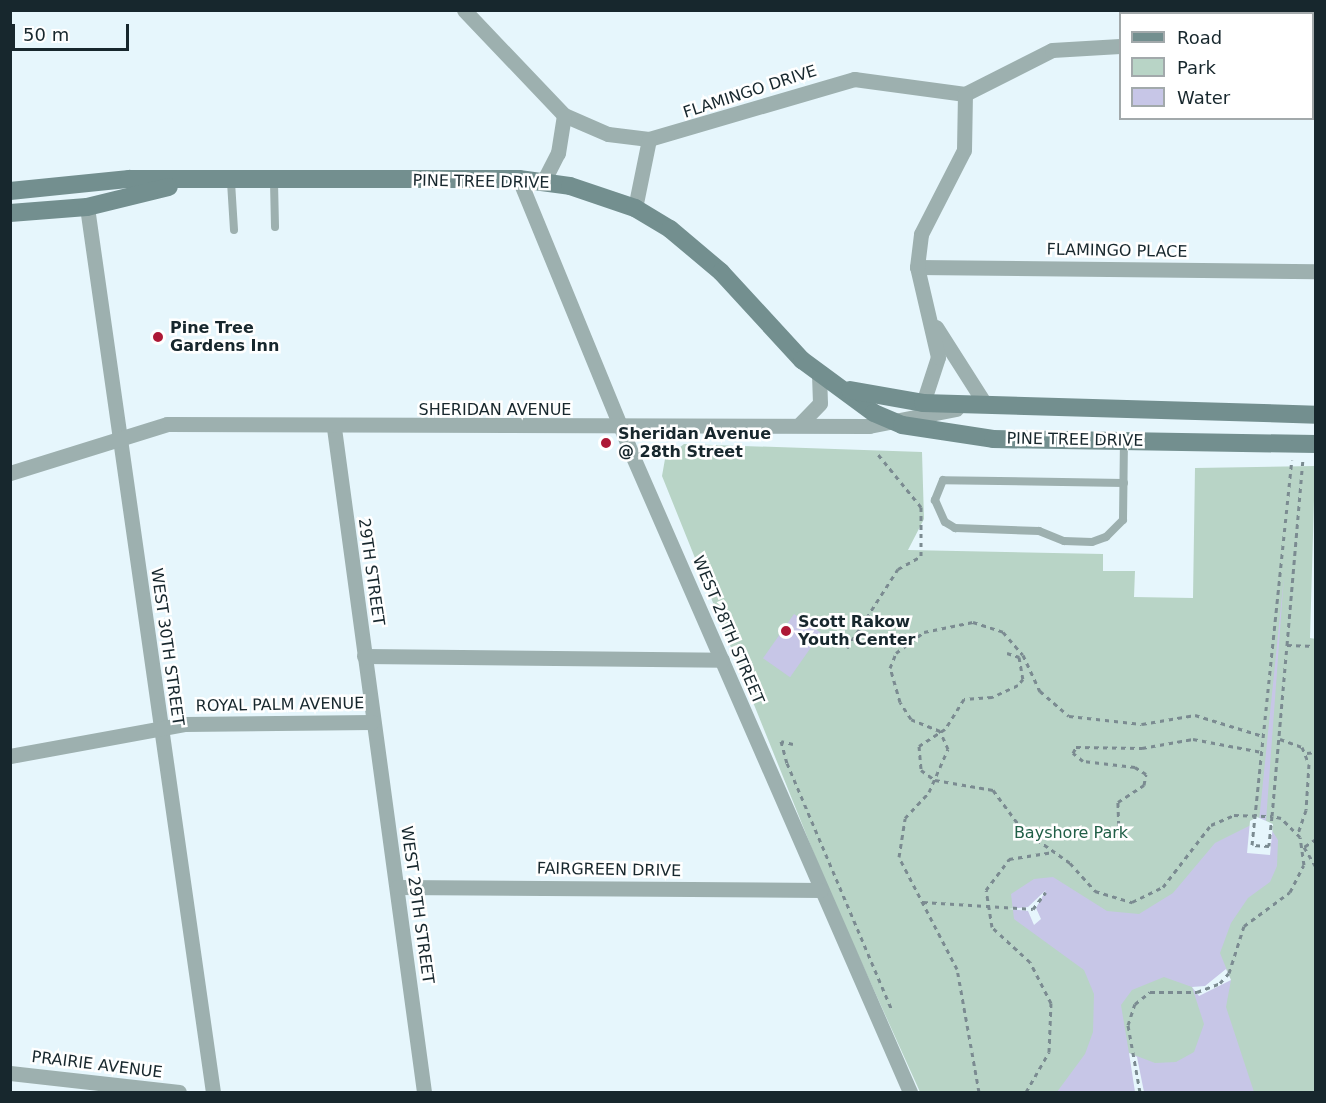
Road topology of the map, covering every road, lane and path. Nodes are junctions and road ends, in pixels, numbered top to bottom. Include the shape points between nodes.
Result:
1 (464, 10) edge
2 (1119, 46) edge
3 (965, 94) junction
4 (564, 115) junction
5 (649, 139) junction
6 (519, 180) junction
7 (231, 182) junction
8 (274, 182) junction
9 (543, 182) junction
10 (185, 183) junction
11 (10, 191) edge
12 (87, 207) junction
13 (635, 208) junction
14 (10, 213) edge
15 (275, 227) dead end
16 (234, 230) dead end
17 (917, 267) junction
18 (1316, 272) edge
19 (928, 314) junction
20 (819, 372) junction
21 (848, 390) junction
22 (923, 403) junction
23 (986, 404) junction
24 (1316, 416) edge
25 (890, 421) junction
26 (799, 425) junction
27 (334, 428) junction
28 (623, 428) junction
29 (119, 435) junction
30 (1124, 441) junction
31 (651, 442) dead end
32 (1316, 444) edge
33 (640, 448) dead end
34 (649, 448) junction
35 (675, 449) dead end
36 (877, 453) dead end
37 (1292, 460) dead end
38 (1304, 460) dead end
39 (10, 473) edge
40 (1124, 483) junction
41 (1287, 645) junction
42 (1316, 646) edge
43 (847, 648) dead end
44 (1007, 653) dead end
45 (364, 656) junction
46 (722, 660) junction
47 (372, 722) junction
48 (160, 728) junction
49 (940, 731) junction
50 (1263, 736) junction
51 (1280, 739) junction
52 (793, 744) dead end
53 (1262, 752) junction
54 (1316, 752) edge
55 (1307, 753) junction
56 (10, 756) edge
57 (935, 780) junction
58 (1255, 814) junction
59 (1272, 816) junction
60 (1298, 833) junction
61 (1119, 834) dead end
62 (1316, 839) edge
63 (1304, 847) junction
64 (1054, 852) junction
65 (1316, 867) edge
66 (397, 886) junction
67 (821, 890) junction
68 (1046, 892) dead end
69 (923, 902) junction
70 (985, 906) junction
71 (896, 1021) dead end
72 (10, 1072) edge
73 (179, 1092) edge
74 (213, 1092) edge
75 (424, 1092) edge
76 (910, 1092) edge
77 (980, 1092) edge
78 (1026, 1092) edge
79 (1140, 1092) edge

1 - 4 street, FLAMINGO DRIVE
2 - 3 street via 1052,50
3 - 5 street, FLAMINGO DRIVE via 854,79
3 - 17 street via 964,150 921,234
4 - 5 street, FLAMINGO DRIVE via 608,134
4 - 9 street via 560,146
5 - 13 street
6 - 8 main road, PINE TREE DRIVE
6 - 9 main road, PINE TREE DRIVE
6 - 28 street, WEST 28TH STREET
7 - 8 main road, PINE TREE DRIVE
7 - 10 main road, PINE TREE DRIVE
7 - 16 lane
8 - 15 lane
9 - 13 main road, PINE TREE DRIVE
10 - 11 main road, PINE TREE DRIVE via 129,179
10 - 12 main road, PINE TREE DRIVE
12 - 14 main road, PINE TREE DRIVE
12 - 29 street, WEST 30TH STREET
13 - 20 main road, PINE TREE DRIVE via 701,254 776,336
17 - 18 street, FLAMINGO PLACE
17 - 19 street
19 - 22 street via 938,362
19 - 23 street
20 - 21 main road, PINE TREE DRIVE
20 - 26 street via 820,404
21 - 22 main road, PINE TREE DRIVE
21 - 25 main road, PINE TREE DRIVE
22 - 23 main road, PINE TREE DRIVE
23 - 24 main road, PINE TREE DRIVE
23 - 25 street, SHERIDAN AVENUE
25 - 26 street, SHERIDAN AVENUE
25 - 30 main road, PINE TREE DRIVE via 968,437
26 - 28 street, SHERIDAN AVENUE
27 - 28 street, SHERIDAN AVENUE
27 - 29 street, SHERIDAN AVENUE via 217,421 167,424
27 - 45 street, 29TH STREET
28 - 46 street, WEST 28TH STREET
29 - 39 street, SHERIDAN AVENUE
29 - 48 street, WEST 30TH STREET
30 - 32 main road, PINE TREE DRIVE
30 - 40 lane
31 - 34 path
33 - 34 path
34 - 35 path
36 - 43 path via 921,507 921,556 898,569
37 - 50 path
38 - 41 path
40 - 40 lane via 943,480 935,500 945,522 955,528 1039,531 1078,543 1116,530 1123,520
41 - 42 path
41 - 51 path
44 - 49 path via 1019,657 1023,679 1018,685 992,697 964,699 956,718
45 - 46 street
45 - 47 street, 29TH STREET
46 - 67 street, WEST 28TH STREET
47 - 48 street, ROYAL PALM AVENUE
47 - 66 street, WEST 29TH STREET
48 - 56 street, ROYAL PALM AVENUE
48 - 74 street, WEST 30TH STREET
49 - 50 path via 911,719 890,668 896,653 924,632 973,622 1003,632 1023,655 1040,691 1069,716 1142,724 1195,715
49 - 57 path via 948,749
49 - 57 path via 919,746 921,771
50 - 53 path
51 - 55 path via 1296,742
51 - 59 path
52 - 71 path via 781,741
53 - 58 path
53 - 61 path via 1193,739 1142,748 1076,747 1073,753 1083,762 1135,767 1146,774 1144,784 1118,802
54 - 55 path
55 - 60 path via 1308,796
57 - 64 path via 993,790 1022,829
57 - 69 path via 905,818 898,841 902,868
58 - 59 path
58 - 59 path via 1252,844 1269,846
58 - 64 path via 1230,816 1211,825 1163,887 1135,902 1095,891
59 - 60 path
60 - 63 path
62 - 63 path
63 - 65 path
63 - 79 path via 1296,885 1244,926 1229,973 1213,988 1158,990 1136,1004 1128,1025
64 - 70 path via 1020,854 1003,863 988,884
66 - 67 street, FAIRGREEN DRIVE
66 - 75 street, WEST 29TH STREET
67 - 76 street, WEST 28TH STREET
68 - 70 path via 1033,909
69 - 70 path
69 - 77 path via 962,984
70 - 78 path via 994,932 1030,962 1051,998 1051,1043
72 - 73 street, PRAIRIE AVENUE

